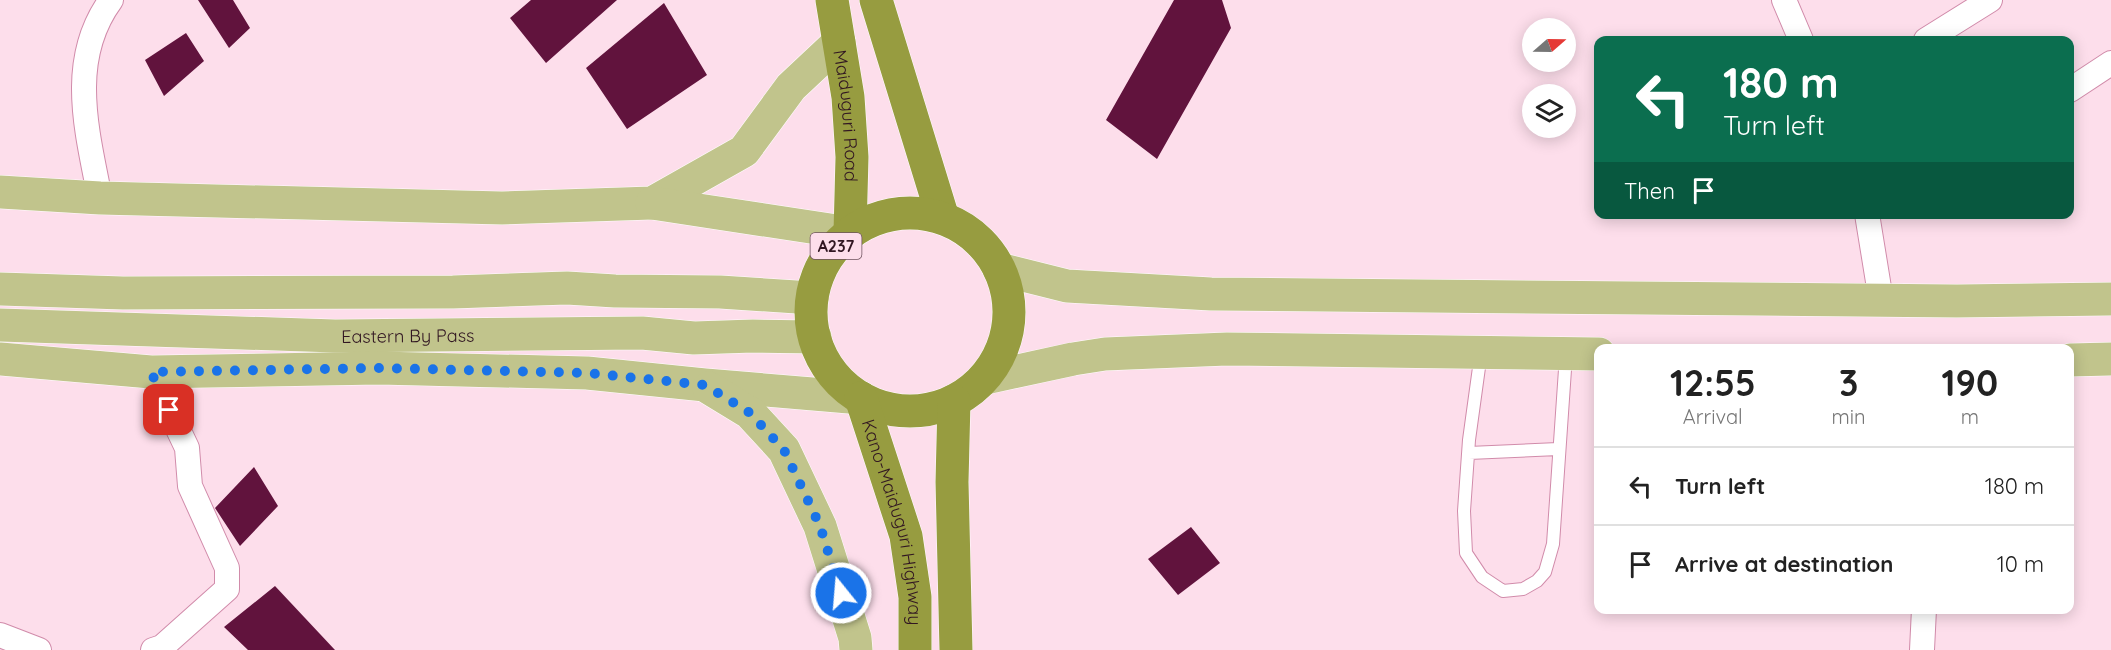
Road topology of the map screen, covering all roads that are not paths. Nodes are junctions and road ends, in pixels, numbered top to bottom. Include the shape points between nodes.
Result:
1 (111, 0) edge
2 (832, 0) edge
3 (876, 0) edge
4 (1784, 0) edge
5 (1990, 0) edge
6 (1799, 36) edge
7 (1932, 36) edge
8 (839, 42) junction
9 (2111, 63) edge
10 (2074, 87) edge
11 (0, 192) edge
12 (100, 198) junction
13 (652, 203) junction
14 (943, 218) junction
15 (1868, 219) edge
16 (850, 233) junction
17 (999, 269) junction
18 (0, 289) edge
19 (812, 298) junction
20 (2111, 299) edge
21 (1881, 300) junction
22 (0, 325) edge
23 (815, 337) junction
24 (1480, 353) junction
25 (1566, 354) junction
26 (1594, 354) edge
27 (2111, 358) edge
28 (0, 359) edge
29 (2074, 360) edge
30 (151, 372) junction
31 (985, 378) junction
32 (705, 385) junction
33 (861, 398) junction
34 (954, 401) junction
35 (1558, 449) junction
36 (1469, 453) junction
37 (1924, 614) edge
38 (0, 635) edge
39 (39, 650) edge
40 (153, 650) edge
41 (856, 650) edge
42 (915, 650) edge
43 (956, 650) edge
44 (1922, 650) edge

1 - 12 street via 96,23 87,52 83,89
2 - 8 highway, Maiduguri Road / A237
3 - 14 highway
4 - 6 street
5 - 7 street
8 - 13 main road via 791,87 744,151
8 - 16 highway, Maiduguri Road / A237 via 852,157
9 - 10 street
11 - 12 main road
12 - 13 main road via 502,208
13 - 16 main road
14 - 16 highway, A237 via 924,213 885,215
14 - 17 highway, A237 via 976,238
15 - 21 street
16 - 19 highway, A237 via 825,261
17 - 21 main road via 1067,286 1211,294
17 - 31 highway, A237 via 1010,306 1008,326 1004,345
18 - 19 main road via 134,293 567,288
19 - 23 highway, A237
20 - 21 main road
22 - 23 main road, Eastern By Pass via 335,336 642,333 694,338
23 - 33 highway, A237 via 832,372
24 - 25 main road
24 - 31 main road via 1227,349 1105,354
24 - 36 lane
25 - 26 main road
25 - 35 lane
27 - 29 main road
28 - 30 main road
30 - 32 main road via 379,368 587,373
30 - 40 street via 187,448 190,486 227,568 227,589 162,647
31 - 34 highway, A237
32 - 33 main road
32 - 41 main road via 750,413 784,450 820,526
33 - 34 highway, A237 via 897,411 936,408
33 - 42 highway, Kano-Maiduguri Highway via 906,536 915,597
34 - 43 highway
35 - 36 lane
35 - 36 lane via 1553,544 1545,572 1523,589 1503,591 1482,577 1466,553 1464,511
37 - 44 street
38 - 39 street

